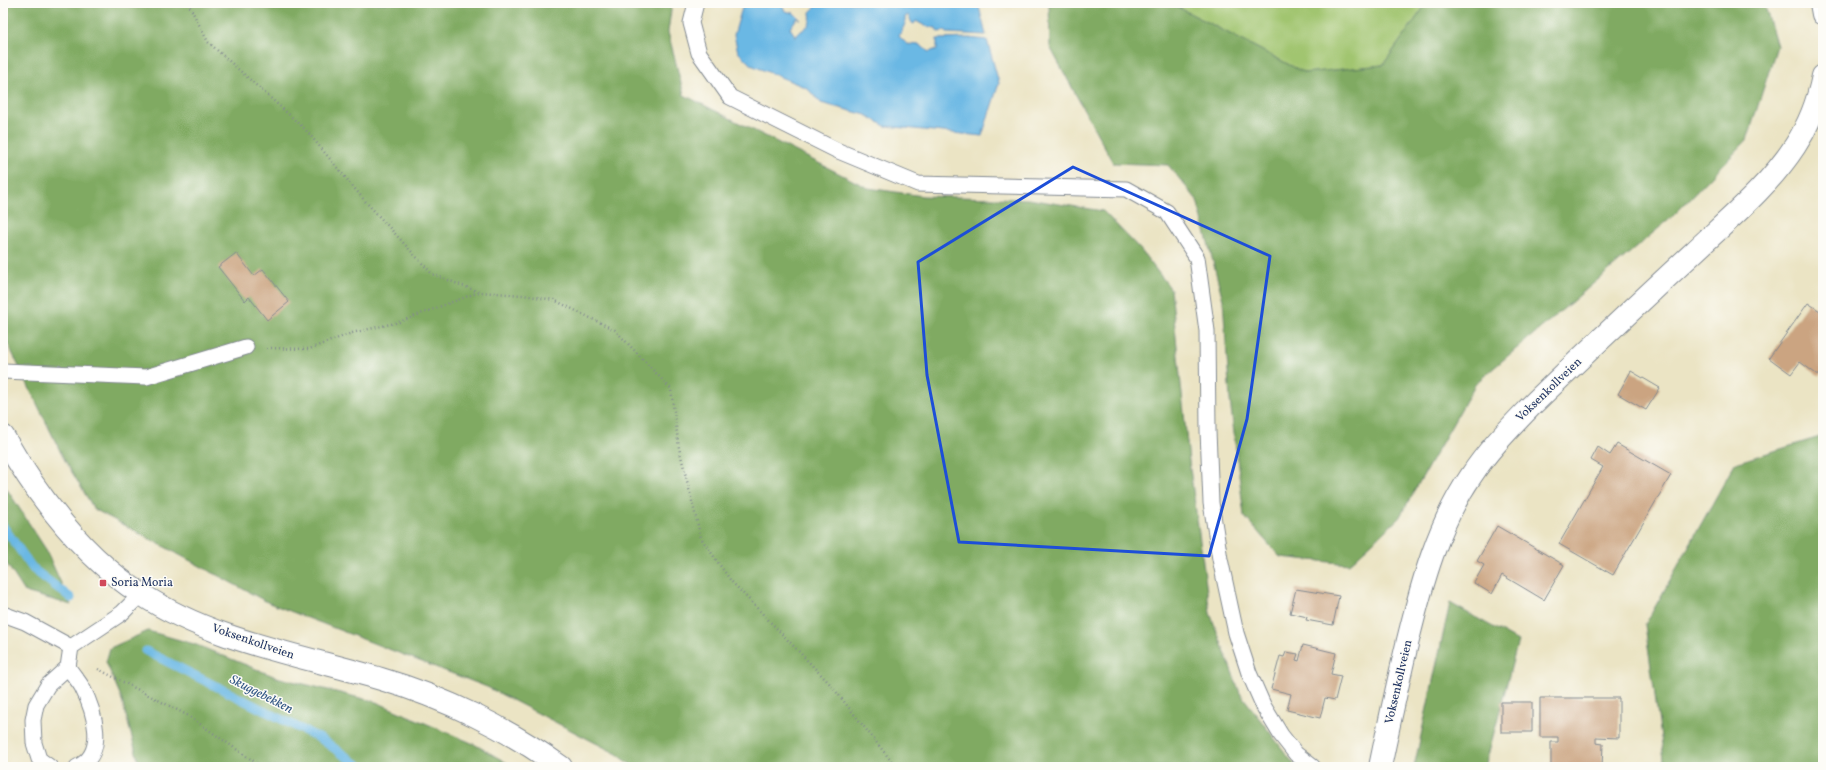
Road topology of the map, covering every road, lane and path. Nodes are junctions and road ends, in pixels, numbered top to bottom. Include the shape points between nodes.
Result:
1 (188, 3) edge
2 (696, 3) edge
3 (1821, 3) edge
4 (1823, 14) edge
5 (1823, 76) edge
6 (479, 292) junction
7 (246, 347) joint
8 (3, 371) edge
9 (3, 436) edge
10 (141, 594) junction
11 (3, 614) edge
12 (70, 657) junction
13 (40, 764) edge
14 (77, 767) edge
15 (262, 767) edge
16 (561, 767) edge
17 (896, 767) edge
18 (1313, 767) edge
19 (1380, 767) edge

1 - 6 path via 208,42 305,129 432,274
2 - 18 lane via 691,23 699,53 730,97 836,150 918,184 1126,189 1167,212 1197,258 1207,331 1211,503 1236,633 1264,707 1296,754
3 - 4 street
5 - 19 street, Voksenkollveien via 1814,110 1806,128 1771,177 1530,407 1502,436 1470,477 1456,500 1442,532 1422,588
6 - 7 path via 399,322 352,333 309,349
6 - 17 path via 554,300 615,330 672,389 679,448 702,538 731,581 830,684
7 - 8 lane via 146,377
9 - 10 street, Voksenkollveien via 38,492 79,541 119,579
10 - 12 lane
10 - 16 street, Voksenkollveien via 190,619 267,649 413,689 487,723
11 - 12 lane via 25,622
12 - 13 lane via 48,685 36,706 33,720 34,743
12 - 14 lane via 92,714 96,739 93,753 84,764
12 - 15 path via 98,668 187,715

